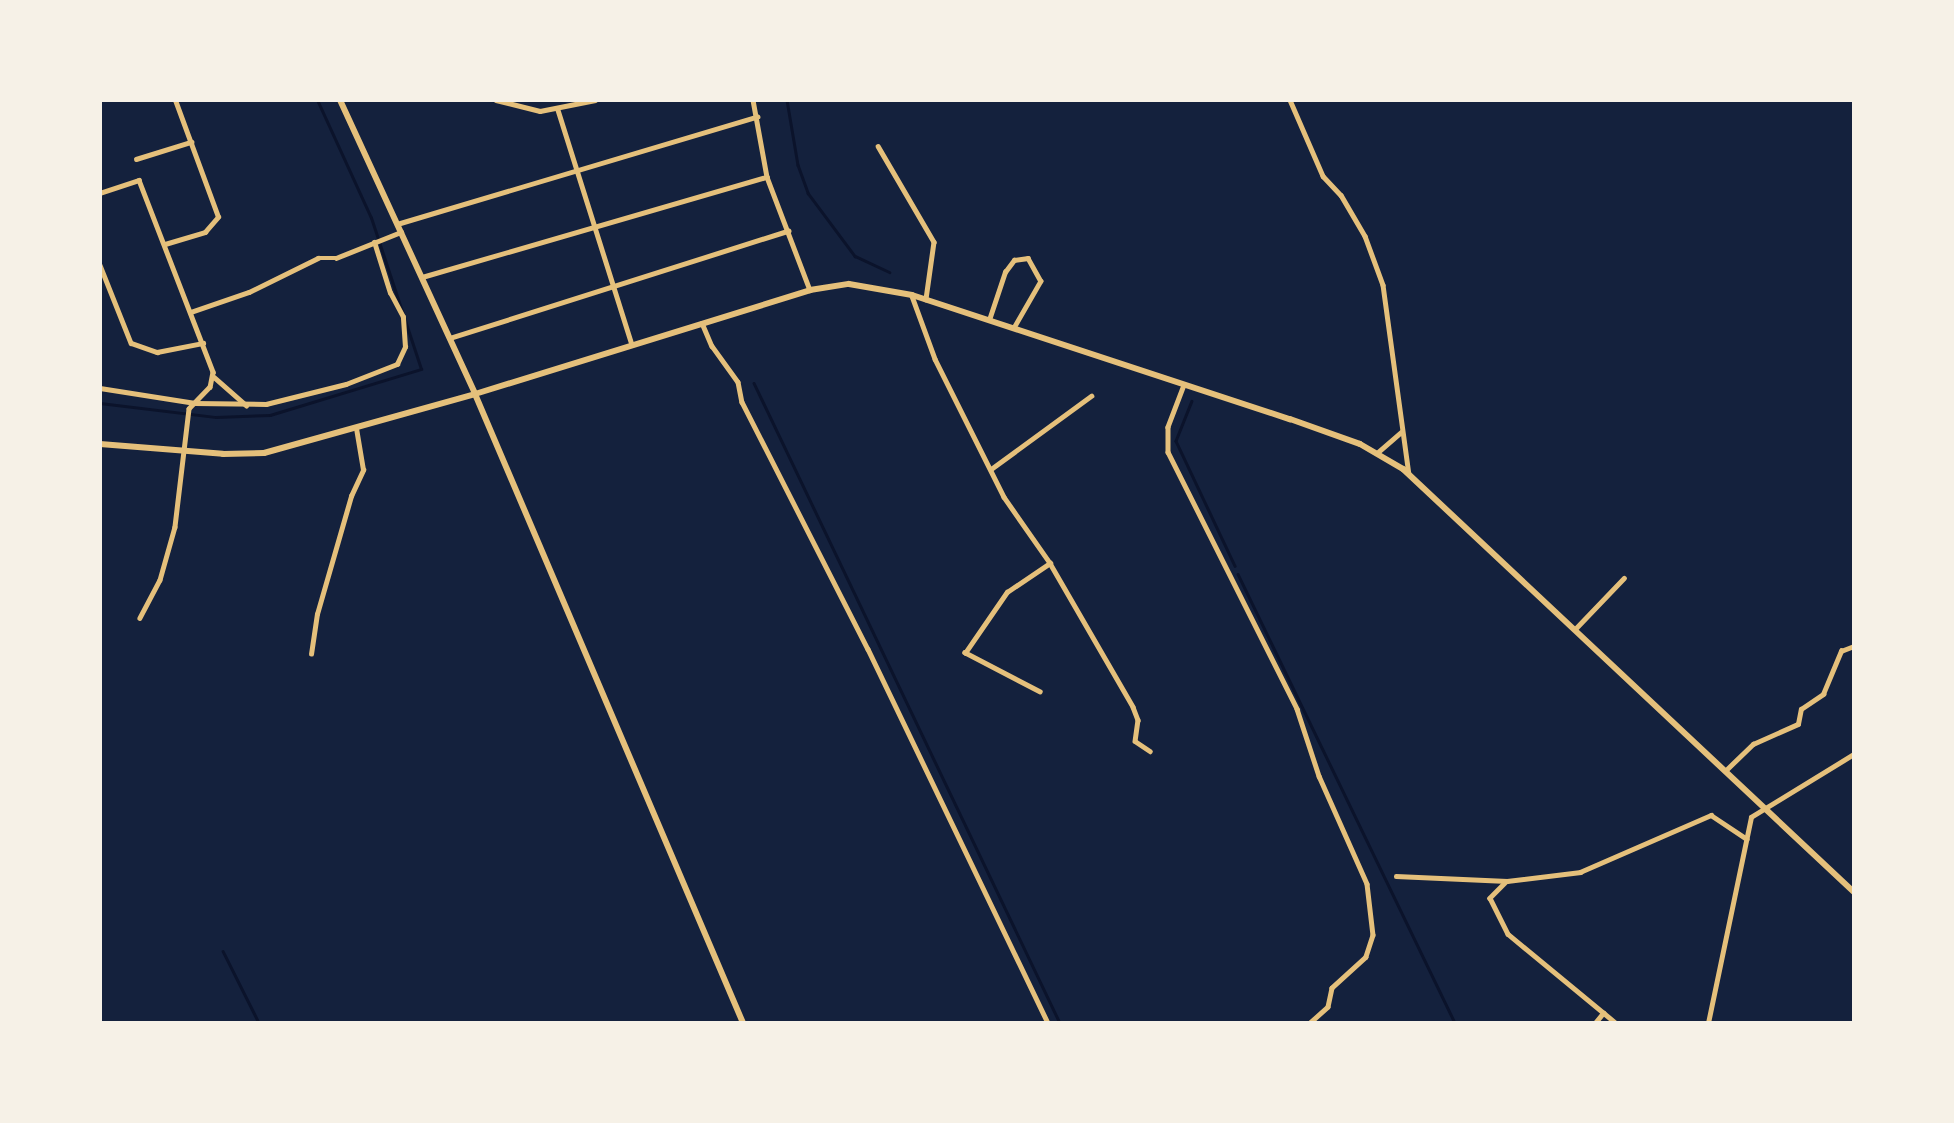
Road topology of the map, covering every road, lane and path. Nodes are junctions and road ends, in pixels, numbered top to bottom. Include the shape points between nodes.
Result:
1 (175, 100) edge
2 (340, 100) edge
3 (496, 100) edge
4 (595, 100) edge
5 (753, 100) edge
6 (1290, 100) edge
7 (558, 110) junction
8 (757, 117) junction
9 (191, 142) junction
10 (878, 146) dead end
11 (136, 159) dead end
12 (578, 168) junction
13 (767, 177) junction
14 (100, 193) edge
15 (397, 224) junction
16 (596, 226) junction
17 (788, 231) junction
18 (401, 232) junction
19 (374, 242) junction
20 (165, 244) junction
21 (100, 265) edge
22 (422, 277) junction
23 (615, 284) junction
24 (810, 290) junction
25 (912, 295) junction
26 (926, 299) junction
27 (191, 312) junction
28 (989, 320) junction
29 (702, 323) junction
30 (1014, 328) junction
31 (450, 338) junction
32 (202, 343) junction
33 (632, 345) junction
34 (214, 376) junction
35 (1184, 385) junction
36 (100, 388) edge
37 (475, 394) junction
38 (1091, 396) dead end
39 (195, 403) junction
40 (246, 405) junction
41 (356, 428) junction
42 (1402, 432) junction
43 (100, 444) edge
44 (185, 451) junction
45 (1377, 453) junction
46 (990, 469) junction
47 (1409, 474) junction
48 (1050, 563) junction
49 (1624, 578) dead end
50 (140, 618) dead end
51 (1576, 628) junction
52 (1854, 646) edge
53 (311, 654) dead end
54 (1040, 692) dead end
55 (1150, 751) dead end
56 (1854, 754) edge
57 (1725, 771) junction
58 (1761, 808) junction
59 (1747, 839) junction
60 (1395, 876) dead end
61 (1507, 881) junction
62 (1854, 892) edge
63 (1603, 1013) junction
64 (743, 1023) edge
65 (1048, 1023) edge
66 (1310, 1023) edge
67 (1595, 1023) edge
68 (1616, 1023) edge
69 (1708, 1023) edge

1 - 9 street
2 - 15 main road
3 - 7 street via 540,111
4 - 7 street
5 - 8 street
6 - 42 street via 1323,176 1341,195 1365,236 1383,285
7 - 12 street
8 - 12 street
8 - 13 street
9 - 11 street
9 - 20 street via 218,217 205,232
10 - 26 street via 934,242
12 - 15 street
12 - 16 street
13 - 16 street
13 - 17 street
14 - 20 street via 139,180
15 - 18 main road
16 - 22 street
16 - 23 street
17 - 23 street
17 - 24 street
18 - 19 street
18 - 22 main road
19 - 27 street via 336,258 322,257 249,292
19 - 40 street via 403,317 401,360 346,384
20 - 27 street
21 - 32 street via 131,343 157,352
22 - 31 main road
23 - 31 street
23 - 33 street
24 - 25 main road via 849,284
24 - 29 main road
25 - 26 main road
25 - 46 street via 935,359
26 - 28 main road
27 - 32 street
28 - 30 main road
28 - 30 street via 1005,272 1014,260 1028,258 1041,281
29 - 33 main road
29 - 65 street via 738,382 742,402 863,639
30 - 35 main road
31 - 37 main road
32 - 34 street
33 - 37 main road
34 - 39 street via 211,387
34 - 40 street
35 - 45 main road
35 - 66 street via 1168,427 1168,452 1297,709 1319,776 1367,884 1373,934 1366,957 1332,988 1328,1007
36 - 39 street
37 - 41 main road
37 - 64 main road
38 - 46 street
39 - 40 street
39 - 44 street via 190,409
41 - 44 main road via 264,453
41 - 53 street via 363,470 317,614
42 - 45 street
42 - 47 street
43 - 44 main road
44 - 50 street via 175,527 160,580
45 - 47 main road
46 - 48 street via 1017,520
47 - 51 main road
48 - 54 street via 1007,592 965,653
48 - 55 street via 1133,707 1138,720 1135,741
49 - 51 street
51 - 57 main road
52 - 57 street via 1841,651 1823,694 1801,709 1798,724 1753,744
56 - 58 street
57 - 58 main road
58 - 59 street via 1751,817
58 - 62 main road
59 - 61 street via 1711,815 1580,872
59 - 69 street
60 - 61 street
61 - 63 street via 1490,898 1498,922 1535,960
63 - 67 street
63 - 68 street

